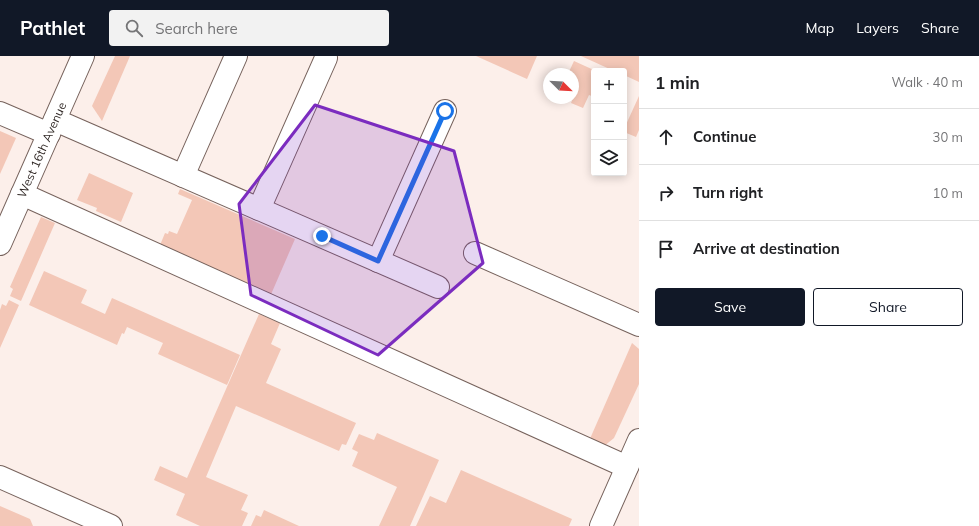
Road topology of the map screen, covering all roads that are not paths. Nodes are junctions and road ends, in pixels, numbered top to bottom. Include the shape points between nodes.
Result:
1 (83, 56) edge
2 (236, 56) edge
3 (326, 58) dead end
4 (445, 111) dead end
5 (0, 113) edge
6 (52, 127) junction
7 (183, 176) junction
8 (22, 194) junction
9 (259, 209) junction
10 (0, 244) edge
11 (475, 253) dead end
12 (378, 261) junction
13 (438, 287) dead end
14 (639, 325) edge
15 (639, 442) edge
16 (627, 467) junction
17 (0, 477) edge
18 (111, 526) edge
19 (601, 526) edge

1 - 6 street, West 16th Avenue
2 - 7 street
3 - 9 street
4 - 12 street
5 - 6 street
6 - 7 street
6 - 8 street, West 16th Avenue
7 - 9 street
8 - 10 street, West 16th Avenue
8 - 16 street
9 - 12 street
11 - 14 street
12 - 13 street
15 - 16 street
16 - 19 street
17 - 18 street

